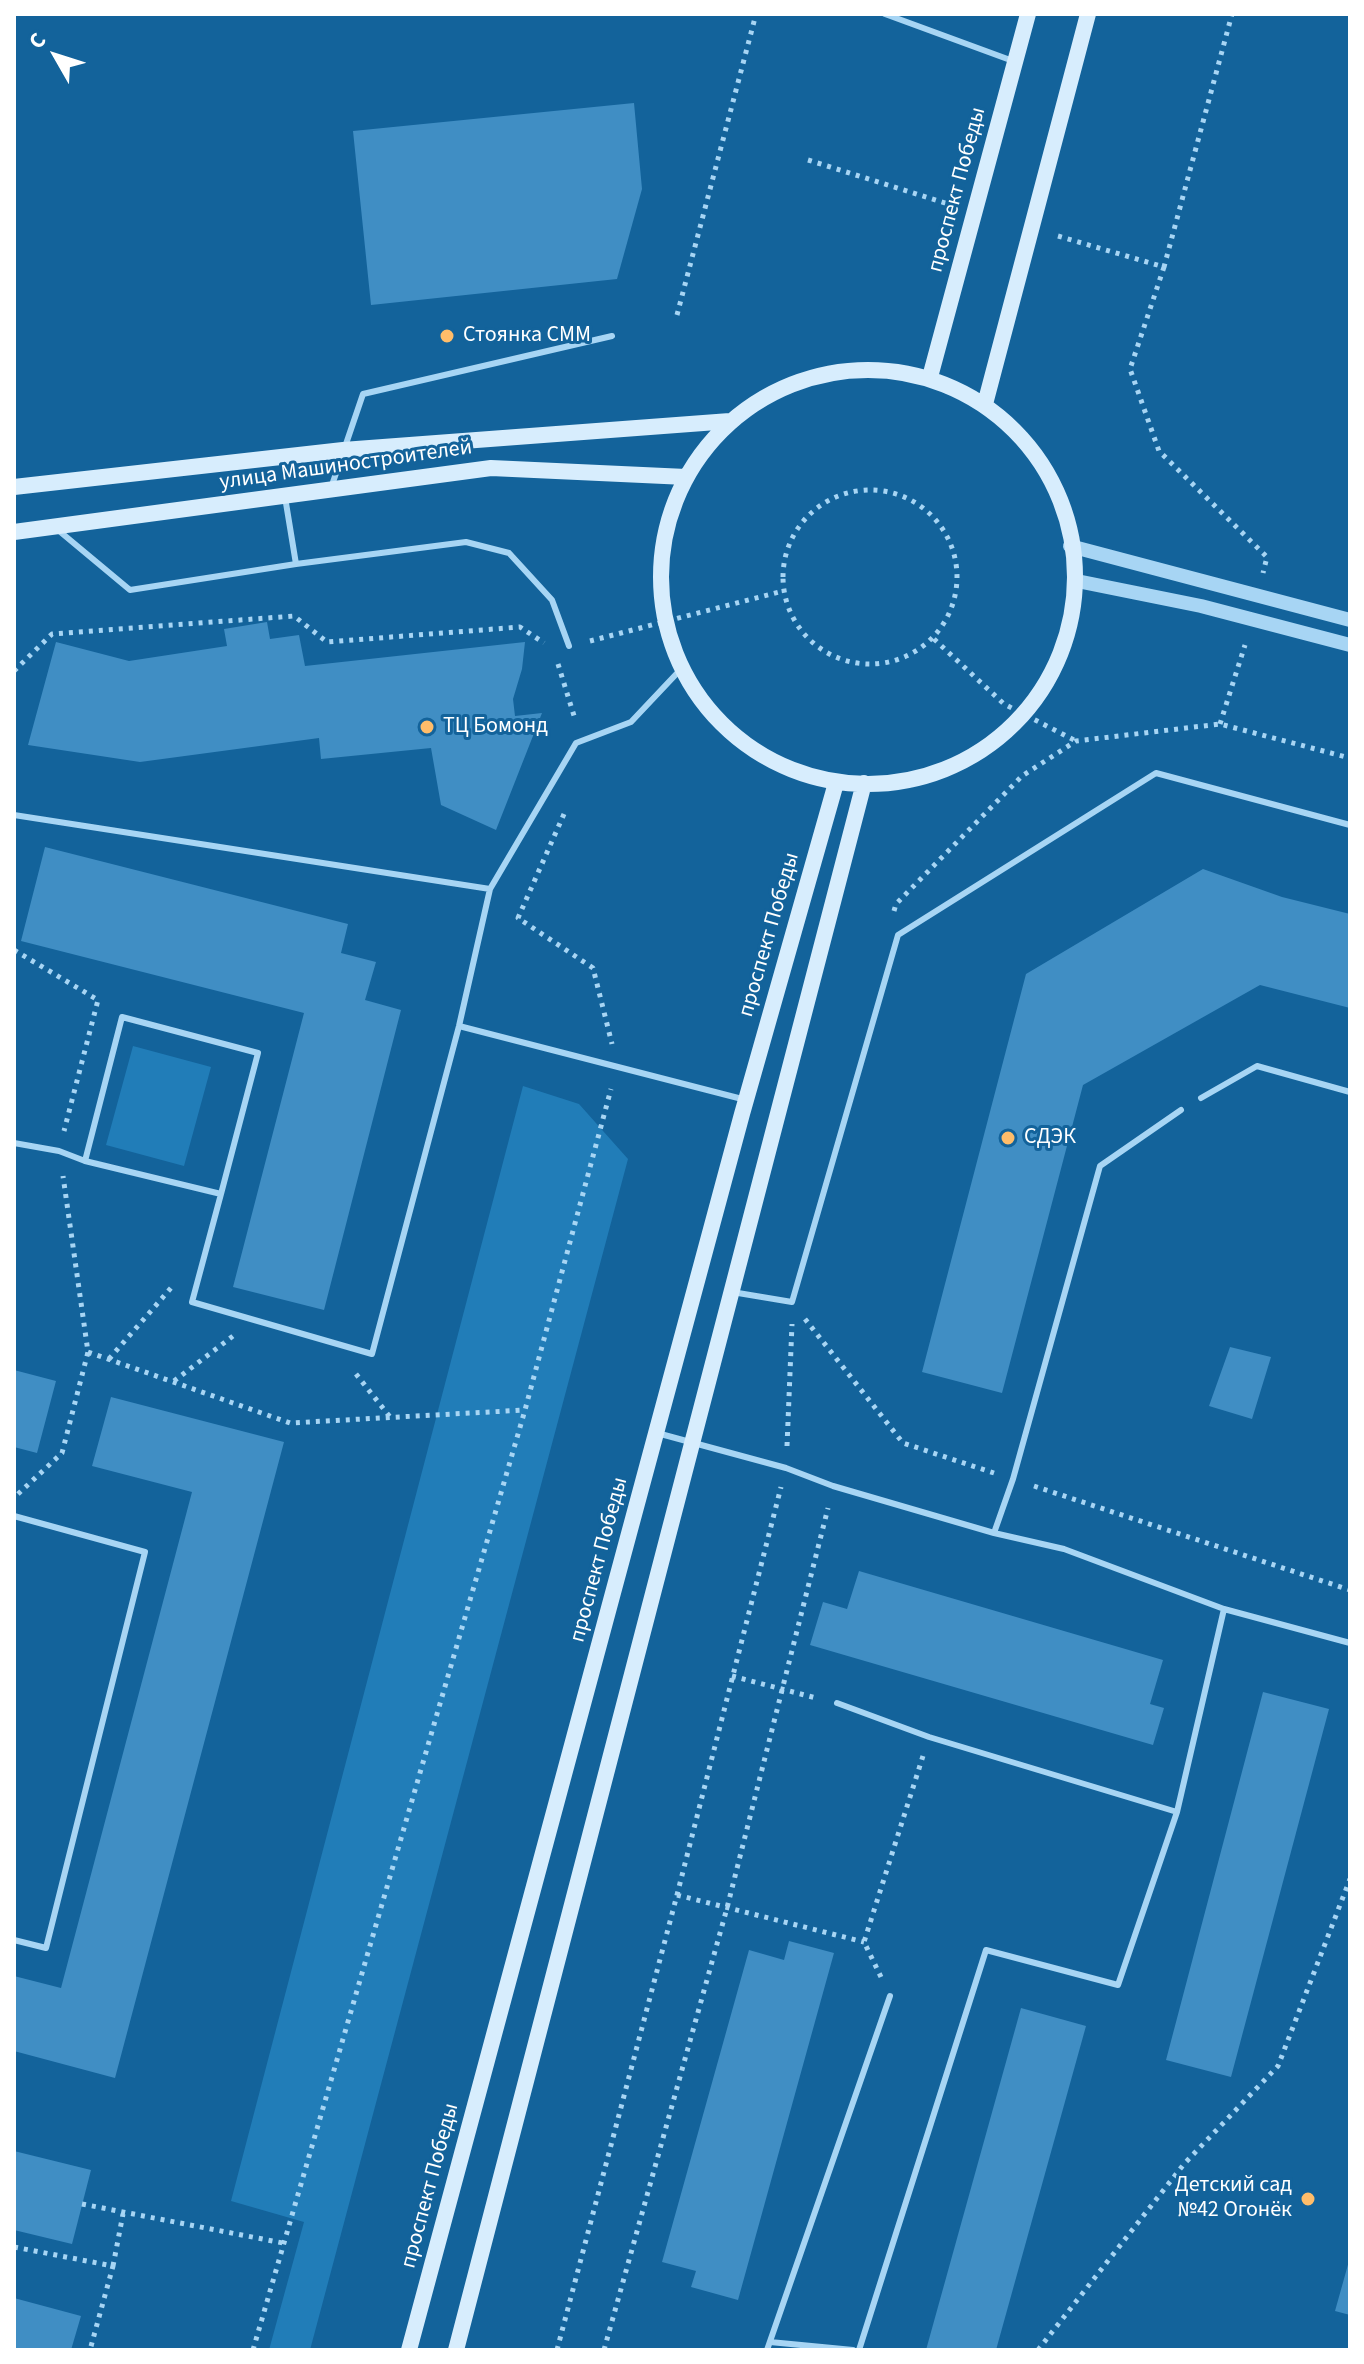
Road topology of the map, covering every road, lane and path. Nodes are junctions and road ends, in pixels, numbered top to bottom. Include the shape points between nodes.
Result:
1 (756, 14) edge
2 (885, 14) edge
3 (1028, 14) edge
4 (1088, 14) edge
5 (1016, 62) junction
6 (1164, 267) dead end
7 (677, 315) dead end
8 (612, 336) dead end
9 (930, 377) junction
10 (985, 404) junction
11 (730, 421) junction
12 (343, 450) junction
13 (686, 477) junction
14 (14, 487) edge
15 (330, 491) junction
16 (285, 497) junction
17 (56, 527) junction
18 (14, 532) edge
19 (1070, 546) junction
20 (296, 564) junction
21 (1077, 581) junction
22 (783, 591) junction
23 (1258, 596) junction
24 (1253, 620) junction
25 (1350, 620) edge
26 (666, 621) junction
27 (934, 639) junction
28 (1350, 645) edge
29 (569, 646) joint
30 (681, 669) junction
31 (14, 671) edge
32 (1023, 713) junction
33 (1220, 724) dead end
34 (582, 741) junction
35 (1076, 741) dead end
36 (836, 783) junction
37 (864, 783) junction
38 (569, 803) dead end
39 (14, 815) edge
40 (1350, 825) edge
41 (490, 889) junction
42 (14, 950) edge
43 (459, 1026) junction
44 (617, 1066) junction
45 (1350, 1092) edge
46 (1201, 1098) dead end
47 (746, 1100) junction
48 (1181, 1110) dead end
49 (14, 1143) edge
50 (59, 1151) junction
51 (85, 1161) junction
52 (221, 1194) junction
53 (206, 1248) junction
54 (732, 1292) junction
55 (792, 1302) junction
56 (254, 1320) junction
57 (331, 1342) junction
58 (88, 1352) junction
59 (109, 1359) junction
60 (173, 1382) junction
61 (525, 1410) junction
62 (390, 1417) junction
63 (657, 1433) junction
64 (692, 1443) junction
65 (786, 1468) junction
66 (1013, 1479) junction
67 (833, 1486) junction
68 (14, 1497) edge
69 (14, 1516) edge
70 (994, 1533) junction
71 (1350, 1590) edge
72 (1224, 1609) junction
73 (1350, 1643) edge
74 (732, 1676) junction
75 (782, 1689) junction
76 (837, 1703) joint
77 (929, 1737) junction
78 (1177, 1812) junction
79 (1350, 1879) edge
80 (677, 1895) junction
81 (727, 1908) junction
82 (14, 1940) edge
83 (864, 1942) junction
84 (890, 1996) joint
85 (82, 2204) dead end
86 (123, 2214) junction
87 (283, 2243) junction
88 (14, 2247) edge
89 (113, 2266) junction
90 (770, 2342) junction
91 (90, 2350) edge
92 (253, 2350) edge
93 (409, 2350) edge
94 (456, 2350) edge
95 (557, 2350) edge
96 (604, 2350) edge
97 (767, 2350) edge
98 (856, 2350) edge
99 (1038, 2350) edge

1 - 7 path
2 - 5 lane
3 - 5 main road, проспект Победы
4 - 10 main road
5 - 9 main road, проспект Победы
6 - 23 path via 1130,369 1159,451 1267,557
8 - 12 lane via 363,394
9 - 10 main road
9 - 11 main road via 859,368 790,384
10 - 19 main road via 1030,445 1061,498
11 - 12 main road
11 - 13 main road
12 - 14 main road
12 - 15 lane
13 - 15 main road, улица Машиностроителей via 491,468
13 - 26 main road via 663,539
15 - 16 main road, улица Машиностроителей
16 - 17 main road, улица Машиностроителей
16 - 20 lane
17 - 18 main road, улица Машиностроителей
17 - 20 lane via 130,590
19 - 21 main road
19 - 23 street
20 - 29 lane via 466,542 509,553 552,600
21 - 24 street
21 - 32 main road via 1067,639 1042,692
22 - 26 path
22 - 27 path via 802,635 843,662 891,664
22 - 27 path via 788,545 815,507 858,489 902,494 937,519 957,558 956,602
23 - 25 street
24 - 28 street
24 - 33 path
26 - 29 path
26 - 30 main road
27 - 32 path via 1004,704
30 - 34 lane via 631,722
30 - 36 main road via 720,723 773,763
31 - 34 path via 52,634 294,616 327,642 520,627 554,650
32 - 35 path
32 - 37 main road via 1002,736 952,767 896,784
34 - 41 lane via 576,743
36 - 37 main road
36 - 47 main road, проспект Победы
37 - 54 main road
38 - 44 path via 518,918 593,968
39 - 41 lane
40 - 55 lane via 1156,773 898,935
41 - 43 lane
42 - 50 path via 98,1000
43 - 44 lane
43 - 57 lane via 372,1354
44 - 47 lane
44 - 61 path
45 - 46 lane via 1257,1066
47 - 63 main road, проспект Победы
48 - 66 lane via 1100,1166
49 - 50 lane
50 - 51 lane
50 - 58 path
51 - 52 lane
51 - 52 lane via 122,1017 258,1053
52 - 53 lane
53 - 56 lane via 192,1302
53 - 59 path
54 - 55 lane
54 - 64 main road
55 - 65 path
55 - 66 path via 903,1443
56 - 57 lane
56 - 60 path
57 - 62 path
58 - 59 path
58 - 68 path via 62,1453
59 - 60 path
60 - 62 path via 290,1423
61 - 62 path
61 - 87 path
63 - 64 lane
63 - 93 main road, проспект Победы
64 - 65 lane
64 - 94 main road
65 - 67 lane
65 - 74 path
66 - 70 lane
66 - 71 path
67 - 70 lane
67 - 75 path
69 - 82 lane via 145,1552 46,1948
70 - 72 lane via 1064,1549
72 - 73 lane
72 - 78 lane
74 - 75 path
74 - 80 path
75 - 76 path
75 - 81 path
76 - 77 lane
77 - 78 lane
77 - 83 path
78 - 98 lane via 1118,1985 986,1950
79 - 99 path via 1278,2066 1184,2164
80 - 81 path
80 - 95 path
81 - 83 path
81 - 96 path
83 - 84 path
84 - 90 lane
85 - 86 path
86 - 87 path
86 - 89 path
87 - 92 path
88 - 89 path
89 - 91 path
90 - 97 lane
90 - 98 lane

